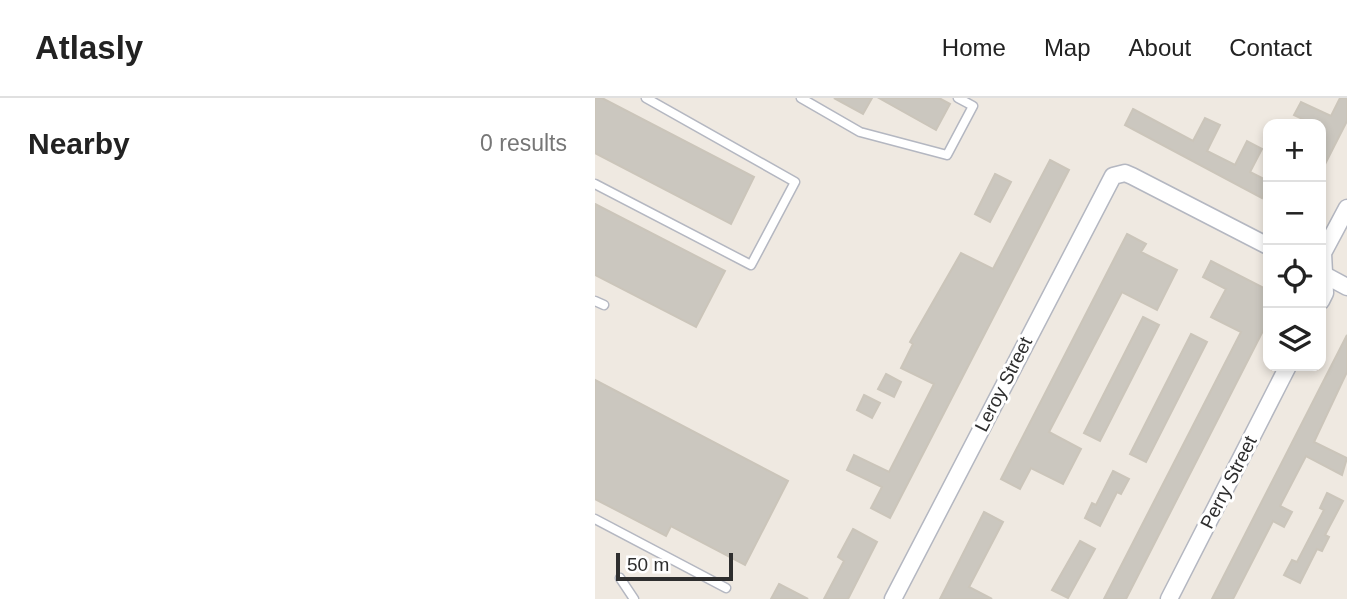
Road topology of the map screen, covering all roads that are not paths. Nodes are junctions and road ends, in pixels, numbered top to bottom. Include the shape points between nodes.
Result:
1 (646, 98) edge
2 (801, 98) edge
3 (958, 98) edge
4 (595, 184) edge
5 (1347, 208) edge
6 (1266, 245) edge
7 (1326, 247) edge
8 (1326, 276) edge
9 (1347, 287) edge
10 (595, 301) edge
11 (604, 305) dead end
12 (1285, 371) edge
13 (595, 519) edge
14 (620, 578) dead end
15 (726, 588) dead end
16 (634, 599) edge
17 (893, 599) edge
18 (1169, 599) edge

1 - 4 lane via 795,182 751,265
2 - 3 lane via 860,132 947,155 974,106
5 - 7 street
6 - 17 street, Leroy Street via 1132,176 1118,173 1106,184
8 - 9 street
10 - 11 lane
12 - 18 street, Perry Street
13 - 15 lane
14 - 16 lane

